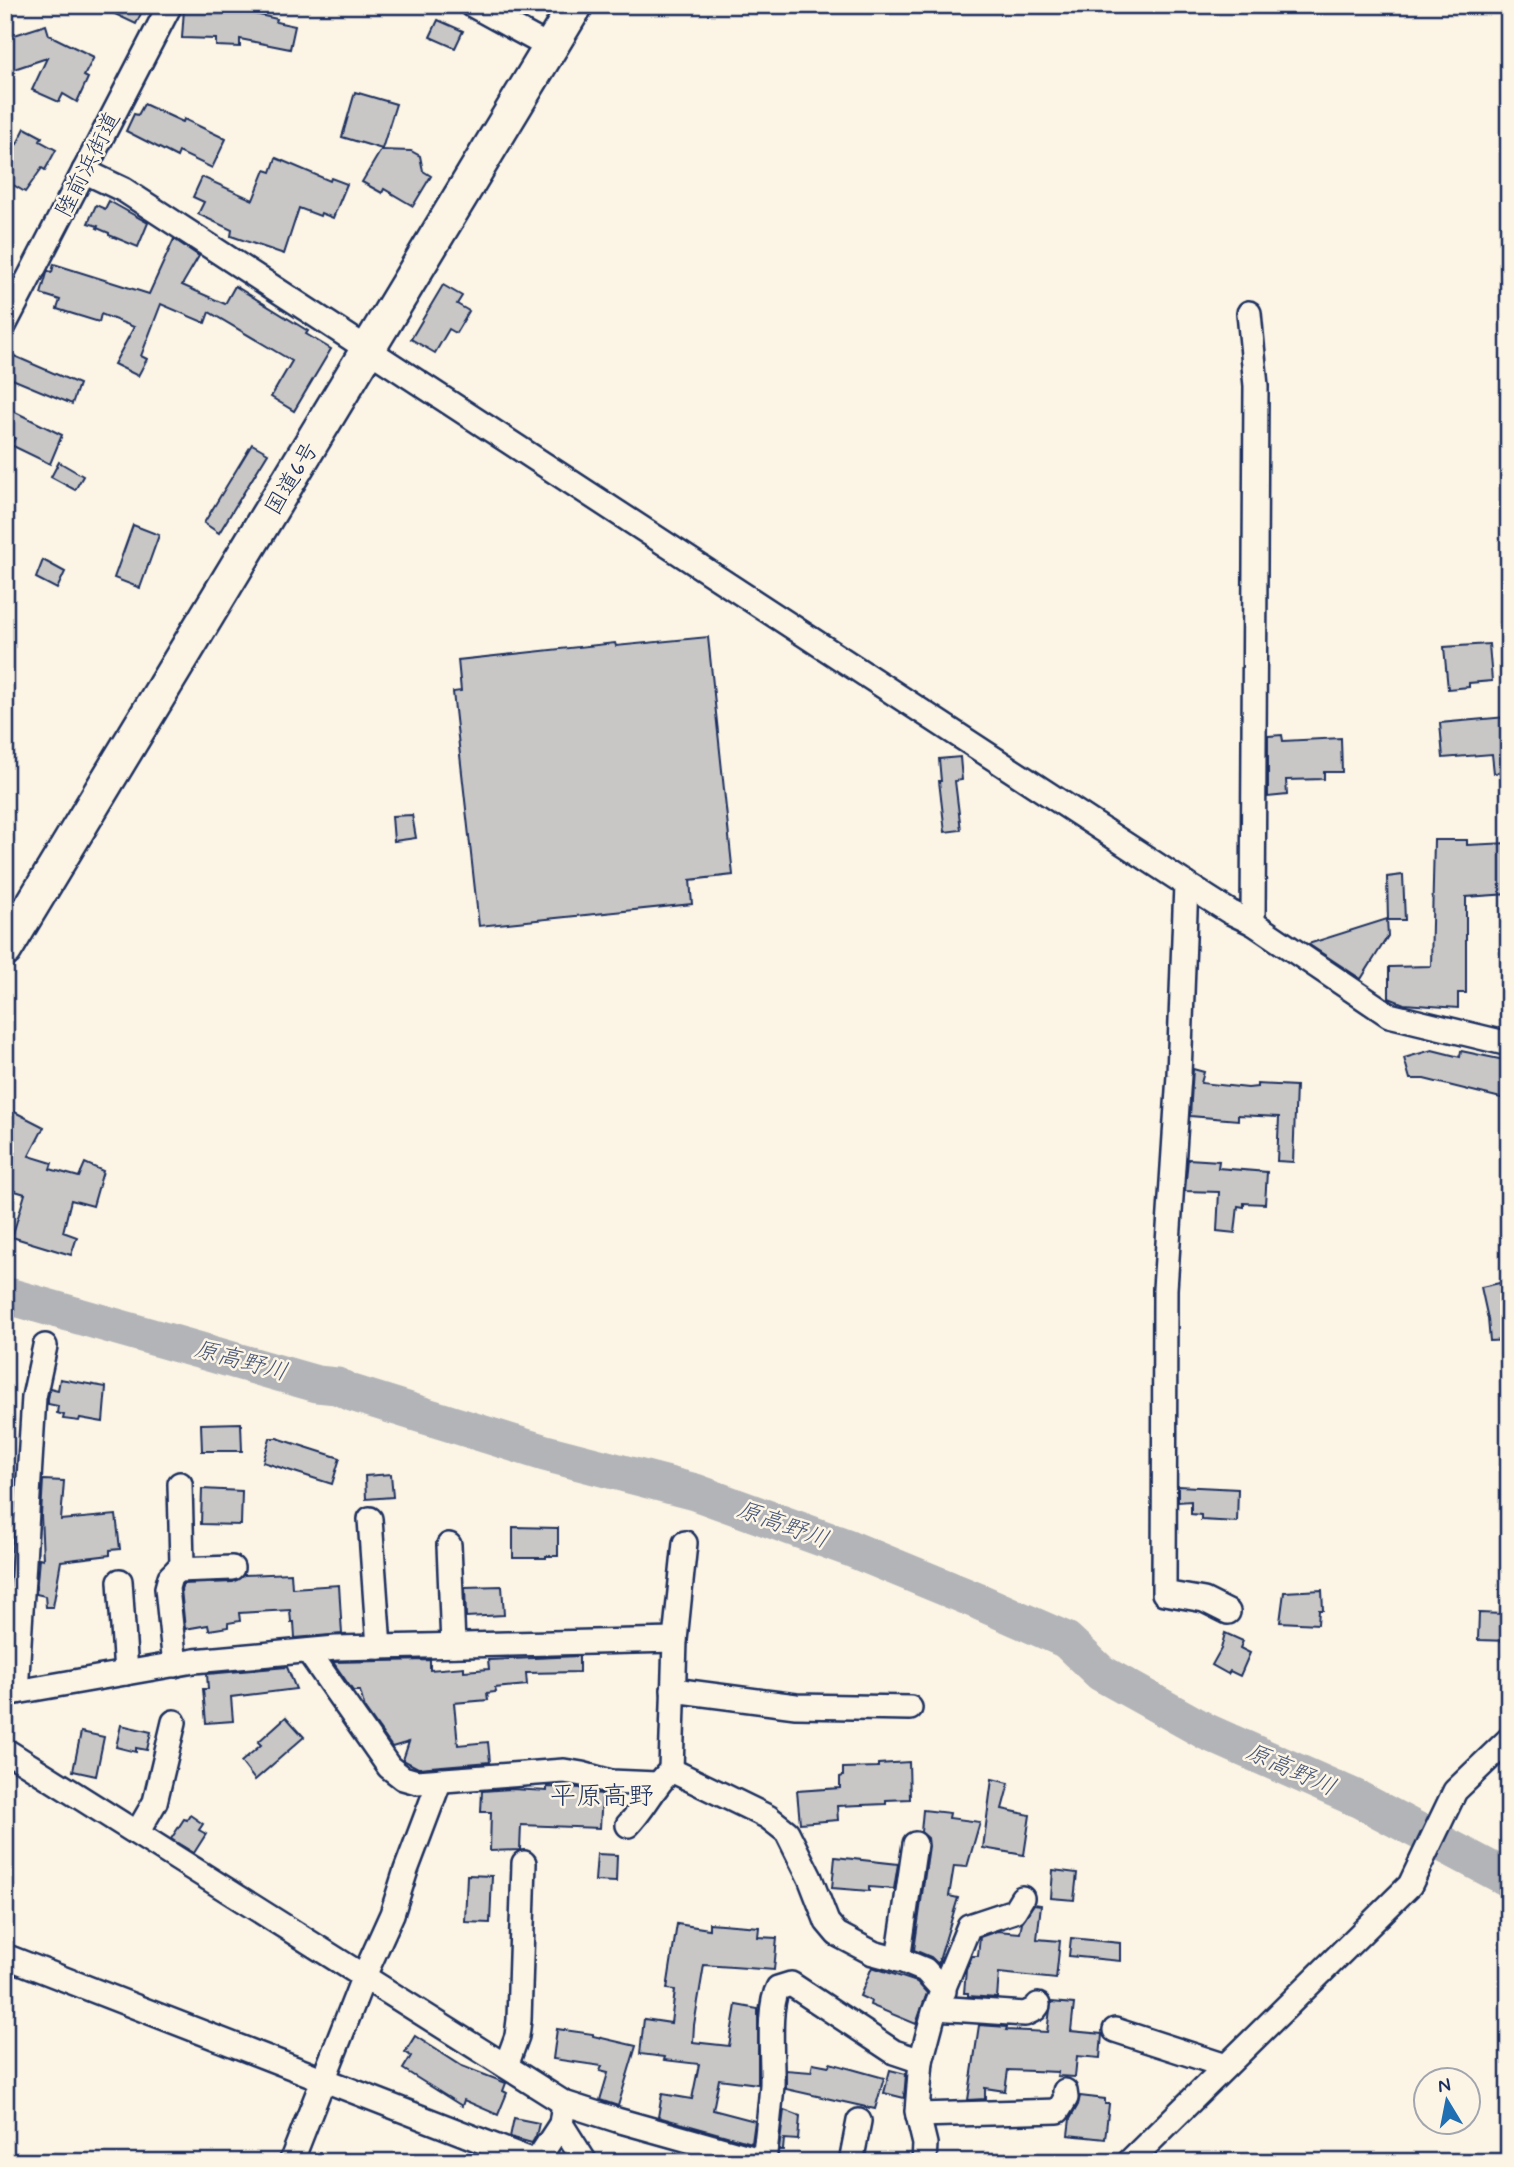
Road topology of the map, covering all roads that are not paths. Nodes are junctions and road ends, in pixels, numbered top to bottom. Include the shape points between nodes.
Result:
1 (170, 5) edge
2 (472, 5) edge
3 (576, 5) edge
4 (551, 48) junction
5 (84, 171) junction
6 (1249, 313) dead end
7 (5, 324) edge
8 (369, 349) junction
9 (1186, 884) junction
10 (1253, 923) junction
11 (6, 946) edge
12 (1509, 1044) edge
13 (45, 1346) dead end
14 (180, 1484) dead end
15 (370, 1519) dead end
16 (685, 1543) dead end
17 (449, 1545) dead end
18 (232, 1568) dead end
19 (177, 1570) junction
20 (120, 1581) dead end
21 (1228, 1612) dead end
22 (675, 1640) junction
23 (453, 1645) junction
24 (379, 1647) junction
25 (308, 1651) junction
26 (175, 1665) junction
27 (126, 1673) junction
28 (673, 1690) junction
29 (11, 1693) edge
30 (910, 1708) dead end
31 (174, 1722) dead end
32 (1509, 1739) edge
33 (5, 1750) edge
34 (663, 1777) junction
35 (440, 1780) junction
36 (628, 1825) dead end
37 (137, 1833) junction
38 (915, 1844) dead end
39 (524, 1863) dead end
40 (1021, 1898) dead end
41 (5, 1956) edge
42 (898, 1960) junction
43 (364, 1976) junction
44 (940, 2000) junction
45 (1038, 2005) dead end
46 (1115, 2030) dead end
47 (921, 2061) junction
48 (506, 2066) junction
49 (1226, 2066) junction
50 (324, 2079) junction
51 (1065, 2091) dead end
52 (562, 2113) junction
53 (918, 2115) junction
54 (859, 2121) dead end
55 (759, 2161) edge
56 (291, 2162) edge
57 (585, 2162) edge
58 (851, 2162) edge
59 (924, 2162) edge
60 (1129, 2162) edge

1 - 5 street, 陸前浜街道
2 - 4 street
3 - 4 highway, 国道6号
4 - 8 highway, 国道6号
5 - 7 street, 陸前浜街道
5 - 8 street via 124,190
6 - 10 street via 1255,386
8 - 9 street
8 - 11 highway, 国道6号
9 - 10 street
9 - 21 street via 1165,1289 1164,1593 1204,1600
10 - 12 street via 1389,1015
13 - 29 street via 34,1396
14 - 19 street via 182,1565
15 - 24 street
16 - 22 street
17 - 23 street
18 - 19 street
19 - 26 street via 167,1588
20 - 27 street
22 - 23 street
22 - 28 street
23 - 24 street
24 - 25 street
25 - 26 street
25 - 35 street via 389,1767 402,1778 417,1782
26 - 27 street
27 - 29 street
28 - 30 street via 796,1706
28 - 34 street
31 - 37 street via 155,1802
32 - 49 street via 1455,1791 1410,1885
33 - 37 street
34 - 35 street via 611,1783 564,1771
34 - 36 street
34 - 42 street via 768,1817 787,1832 827,1922 837,1934
35 - 43 street via 393,1914
37 - 43 street
38 - 42 street
39 - 48 street via 518,2028
40 - 44 street via 1019,1907 1009,1914 969,1926
41 - 50 street
42 - 44 street via 925,1970
43 - 48 street
43 - 50 street
44 - 45 street via 1025,2014
44 - 47 street
46 - 49 street
47 - 53 street
47 - 55 street via 894,2052 791,1984 778,1988 772,2018 772,2087
48 - 52 street
49 - 60 street
50 - 52 street via 536,2162
50 - 56 street
51 - 53 street via 1058,2111
52 - 55 street via 617,2120
52 - 57 street
53 - 59 street
54 - 58 street

